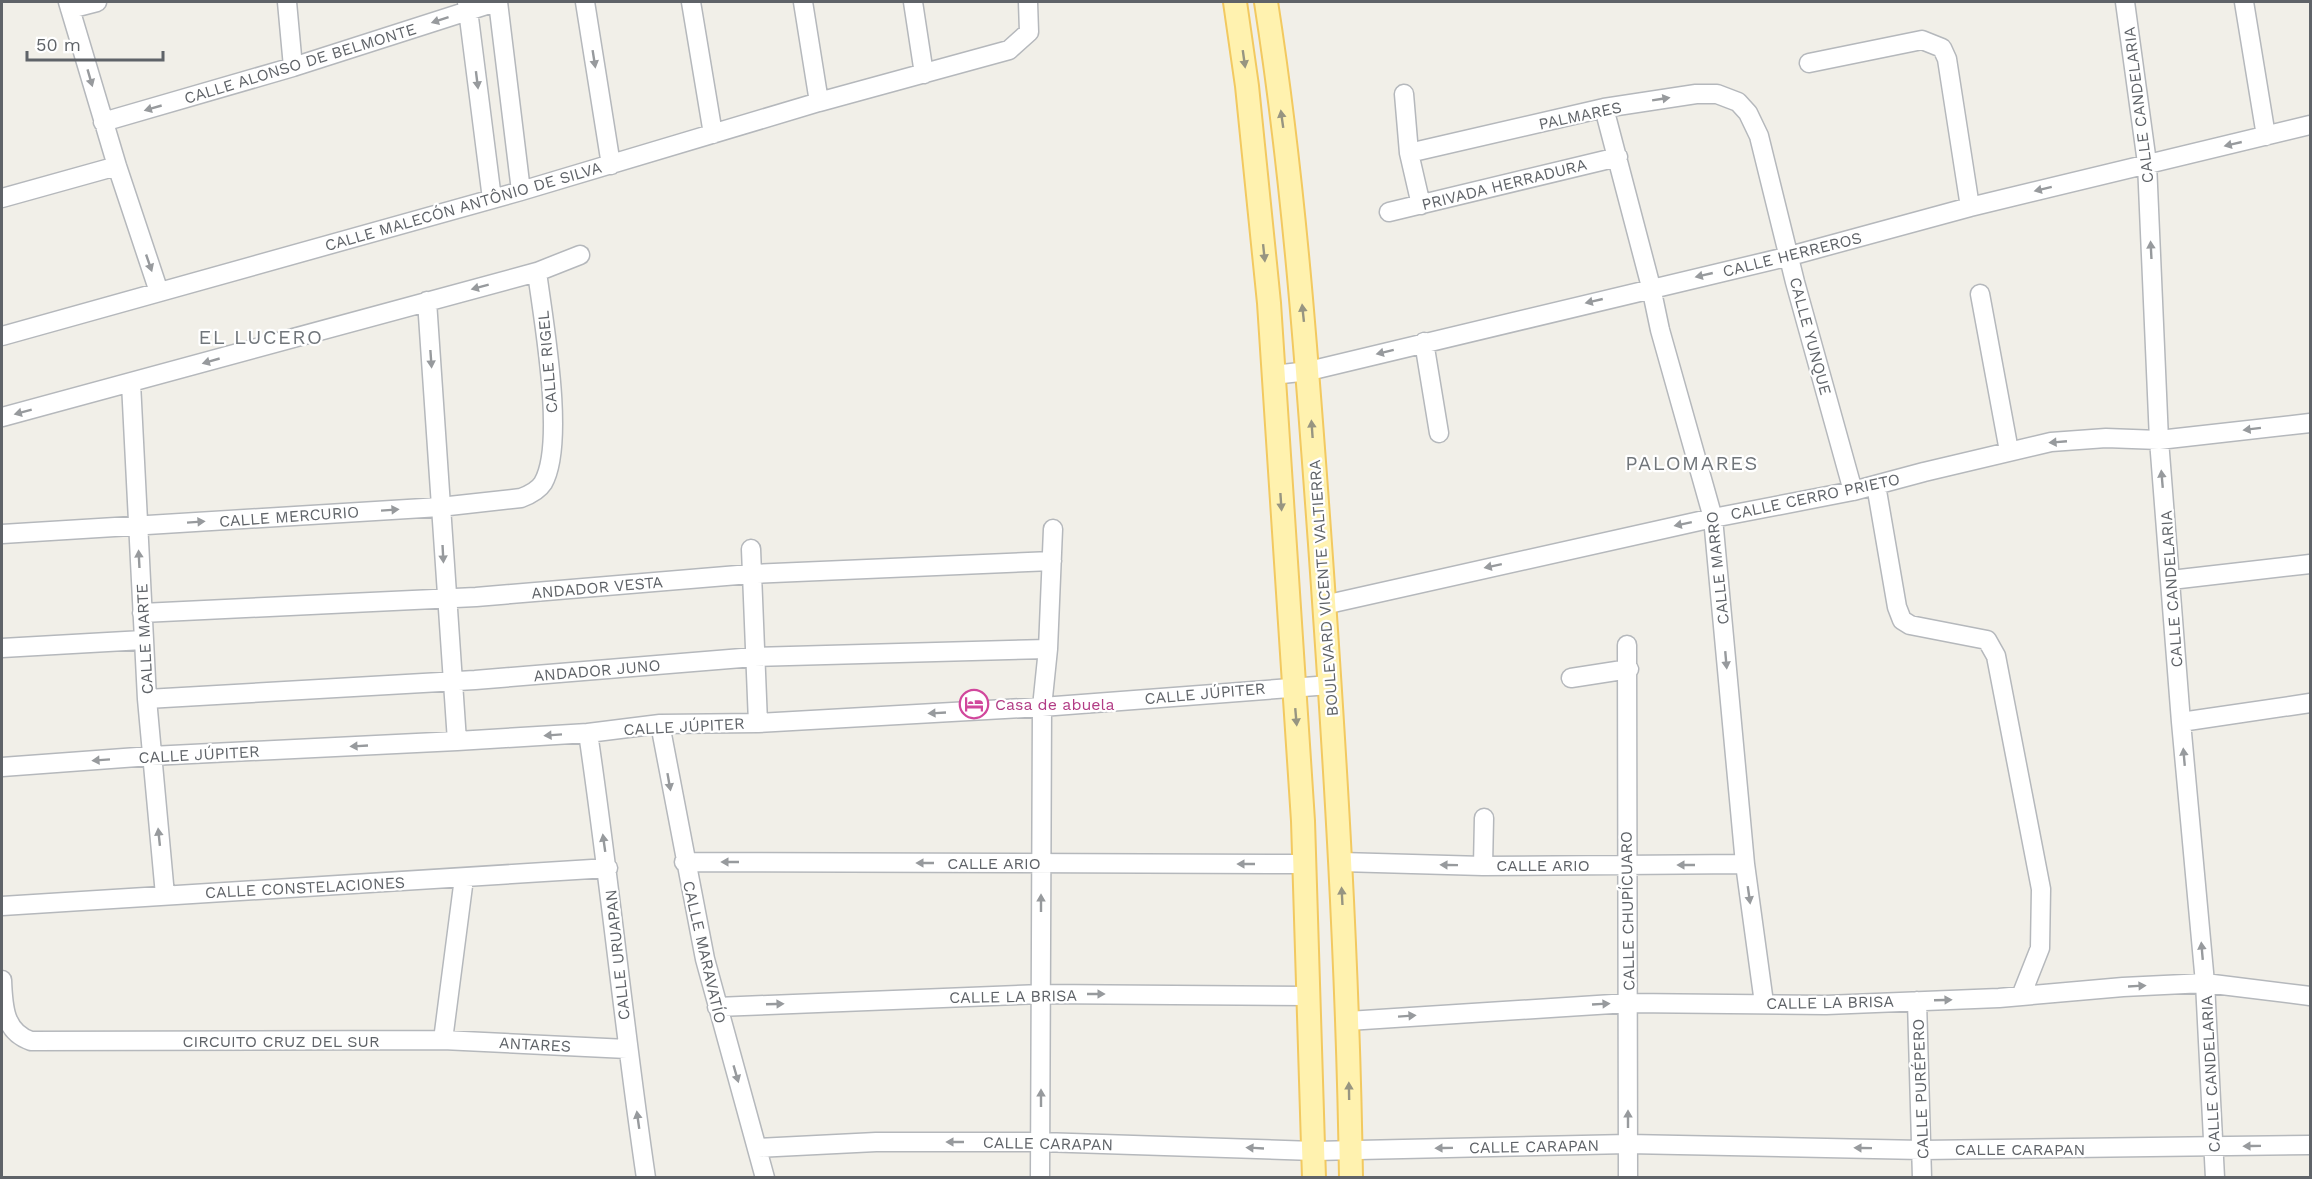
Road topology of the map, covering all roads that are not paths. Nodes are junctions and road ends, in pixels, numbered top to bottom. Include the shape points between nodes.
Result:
1 (97, 2) edge
2 (286, 2) edge
3 (497, 2) edge
4 (585, 2) edge
5 (691, 2) edge
6 (803, 2) edge
7 (913, 2) edge
8 (1028, 2) edge
9 (1236, 2) edge
10 (1266, 2) edge
11 (2125, 2) edge
12 (2244, 2) edge
13 (69, 5) edge
14 (468, 6) edge
15 (1809, 63) dead end
16 (293, 68) junction
17 (924, 74) junction
18 (1404, 94) dead end
19 (819, 102) junction
20 (1604, 108) junction
21 (1748, 113) joint
22 (103, 122) junction
23 (2310, 125) edge
24 (713, 134) junction
25 (2266, 136) junction
26 (1409, 153) junction
27 (1618, 157) junction
28 (2147, 164) junction
29 (611, 165) junction
30 (117, 166) junction
31 (522, 191) junction
32 (2, 198) edge
33 (492, 199) junction
34 (1421, 205) junction
35 (1963, 208) junction
36 (1389, 212) dead end
37 (580, 255) dead end
38 (1790, 256) junction
39 (537, 272) junction
40 (1651, 287) junction
41 (159, 292) junction
42 (1980, 294) dead end
43 (427, 301) junction
44 (2, 336) edge
45 (1424, 342) junction
46 (1309, 371) junction
47 (1273, 375) junction
48 (131, 383) junction
49 (2, 417) edge
50 (2310, 423) edge
51 (1439, 434) dead end
52 (2159, 440) junction
53 (2009, 451) junction
54 (551, 452) joint
55 (1876, 485) junction
56 (1853, 491) junction
57 (440, 507) junction
58 (1713, 518) junction
59 (137, 526) junction
60 (1053, 529) dead end
61 (2, 534) edge
62 (751, 549) dead end
63 (1052, 561) junction
64 (2310, 564) edge
65 (750, 574) junction
66 (2171, 580) junction
67 (446, 598) junction
68 (1324, 605) junction
69 (142, 613) junction
70 (143, 640) junction
71 (1627, 645) dead end
72 (2, 648) edge
73 (1048, 649) junction
74 (754, 657) junction
75 (1629, 669) junction
76 (1571, 678) dead end
77 (453, 681) junction
78 (1330, 685) junction
79 (1293, 686) junction
80 (147, 699) junction
81 (2310, 703) edge
82 (1042, 707) junction
83 (2181, 722) junction
84 (758, 723) junction
85 (660, 724) junction
86 (588, 733) junction
87 (457, 741) junction
88 (151, 756) junction
89 (2, 767) edge
90 (1484, 818) dead end
91 (684, 862) junction
92 (1341, 862) junction
93 (1041, 863) junction
94 (1304, 864) junction
95 (1745, 864) junction
96 (1626, 865) junction
97 (1483, 866) junction
98 (608, 868) junction
99 (464, 878) junction
100 (165, 895) junction
101 (2, 906) edge
102 (2, 980) edge
103 (2205, 983) junction
104 (1042, 994) junction
105 (1309, 996) junction
106 (2021, 996) junction
107 (2310, 996) edge
108 (1917, 1001) junction
109 (1628, 1003) junction
110 (1764, 1003) junction
111 (717, 1007) junction
112 (1348, 1021) junction
113 (443, 1040) junction
114 (627, 1049) junction
115 (1041, 1142) junction
116 (1628, 1144) junction
117 (2310, 1145) edge
118 (2214, 1147) junction
119 (758, 1148) junction
120 (1350, 1150) junction
121 (1922, 1150) junction
122 (1314, 1151) junction
123 (646, 1178) edge
124 (765, 1178) edge
125 (1040, 1178) edge
126 (1314, 1178) edge
127 (1351, 1178) edge
128 (1628, 1178) edge
129 (1922, 1178) edge
130 (2215, 1178) edge

1 - 13 street
2 - 16 street
3 - 14 street, CALLE ALONSO DE BELMONTE
3 - 31 street
4 -> 29 street
5 - 24 street
6 - 19 street
7 - 17 street
8 - 17 street, CALLE MALECÓN ANTÔNIO DE SILVA via 1029,32 1009,50
9 -> 47 main road via 1269,303
46 -> 10 main road, BOULEVARD VICENTE VALTIERRA via 1287,154
11 - 28 street, CALLE CANDELARIA
12 - 25 street
13 -> 22 street
14 -> 16 street, CALLE ALONSO DE BELMONTE
14 -> 33 street
15 - 35 street via 1922,40 1938,44 1947,59
16 -> 22 street, CALLE ALONSO DE BELMONTE
17 - 19 street, CALLE MALECÓN ANTÔNIO DE SILVA
18 - 26 street
19 - 24 street, CALLE MALECÓN ANTÔNIO DE SILVA
20 -> 21 street, PALMARES via 1708,93 1730,98
20 - 26 street, PALMARES
20 - 27 street, CALLE MARRO
21 - 38 street, CALLE YUNQUE via 1759,136
22 - 30 street
23 - 25 street, CALLE HERREROS
24 - 29 street, CALLE MALECÓN ANTÔNIO DE SILVA
25 -> 28 street, CALLE HERREROS
26 - 34 street
27 - 34 street, PRIVADA HERRADURA
27 - 40 street, CALLE MARRO
28 -> 35 street, CALLE HERREROS
52 -> 28 street, CALLE CANDELARIA
29 - 31 street, CALLE MALECÓN ANTÔNIO DE SILVA
30 - 32 street
30 -> 41 street
31 - 33 street, CALLE MALECÓN ANTÔNIO DE SILVA
33 - 41 street, CALLE MALECÓN ANTÔNIO DE SILVA
34 - 36 street, PRIVADA HERRADURA
35 - 38 street, CALLE HERREROS
37 - 39 street
38 -> 40 street, CALLE HERREROS
38 - 56 street, CALLE YUNQUE
39 -> 43 street
39 - 54 street, CALLE RIGEL via 552,393
40 -> 45 street, CALLE HERREROS
40 - 58 street, CALLE MARRO
41 - 44 street, CALLE MALECÓN ANTÔNIO DE SILVA
42 - 53 street
43 -> 48 street
43 -> 57 street
45 -> 46 street, CALLE HERREROS
45 - 51 street
46 - 47 street, CALLE HERREROS
68 -> 46 main road, BOULEVARD VICENTE VALTIERRA
47 -> 79 main road
48 -> 49 street
48 - 59 street, CALLE MARTE
50 -> 52 street, CALLE CERRO PRIETO
52 -> 53 street, CALLE CERRO PRIETO via 2051,442
66 -> 52 street, CALLE CANDELARIA
53 - 55 street, CALLE CERRO PRIETO
54 - 57 street, CALLE MERCURIO via 545,480 531,494
55 - 56 street, CALLE CERRO PRIETO
55 - 106 street via 1902,620 1910,625 1987,640 1996,656 2041,889 2040,948
56 - 58 street, CALLE CERRO PRIETO
59 -> 57 street, CALLE MERCURIO
57 -> 67 street
58 -> 68 street, CALLE CERRO PRIETO
58 -> 95 street, CALLE MARRO
59 - 61 street, CALLE MERCURIO
69 -> 59 street, CALLE MARTE
60 - 63 street
62 - 65 street
63 - 65 street, ANDADOR VESTA
63 - 73 street
64 - 66 street
65 - 67 street, ANDADOR VESTA
65 - 74 street
66 - 83 street, CALLE CANDELARIA
67 - 69 street, ANDADOR VESTA
67 - 77 street
68 - 78 main road, BOULEVARD VICENTE VALTIERRA
69 - 70 street, CALLE MARTE
70 - 72 street
70 - 80 street, CALLE MARTE
71 - 75 street, CALLE CHUPÍCUARO
73 - 74 street, ANDADOR JUNO
73 - 82 street
74 - 77 street, ANDADOR JUNO
74 - 84 street
75 - 76 street
75 - 96 street, CALLE CHUPÍCUARO
77 - 80 street, ANDADOR JUNO
77 - 87 street
78 - 79 street, CALLE JÚPITER
78 - 92 main road, BOULEVARD VICENTE VALTIERRA
79 - 82 street, CALLE JÚPITER
79 -> 94 main road
80 - 88 street, CALLE MARTE
81 - 83 street
82 -> 84 street, CALLE JÚPITER
82 - 93 street
103 -> 83 street, CALLE CANDELARIA
84 - 85 street, CALLE JÚPITER
85 - 86 street, CALLE JÚPITER
85 -> 91 street, CALLE MARAVATÍO
86 -> 87 street, CALLE JÚPITER
98 -> 86 street, CALLE URUAPAN
87 -> 88 street, CALLE JÚPITER
88 -> 89 street, CALLE JÚPITER
100 -> 88 street, CALLE MARTE
90 - 97 street
93 -> 91 street, CALLE ARIO
91 - 111 street, CALLE MARAVATÍO
97 -> 92 street, CALLE ARIO
112 -> 92 main road, BOULEVARD VICENTE VALTIERRA
94 -> 93 street, CALLE ARIO
104 -> 93 street
94 - 105 main road
95 -> 96 street, CALLE ARIO
95 -> 110 street, CALLE MARRO
96 - 97 street, CALLE ARIO
96 - 109 street, CALLE CHUPÍCUARO
98 - 99 street, CALLE CONSTELACIONES
98 - 114 street, CALLE URUAPAN
99 - 100 street, CALLE CONSTELACIONES
99 - 113 street
100 - 101 street, CALLE CONSTELACIONES
102 - 113 street, CIRCUITO CRUZ DEL SUR via 9,1025 15,1034 31,1041
106 -> 103 street, CALLE LA BRISA
103 - 107 street, CALLE LA BRISA
103 - 118 street, CALLE CANDELARIA
104 -> 105 street, CALLE LA BRISA
111 -> 104 street, CALLE LA BRISA
115 -> 104 street
105 - 122 main road
108 -> 106 street, CALLE LA BRISA
108 - 110 street, CALLE LA BRISA
108 - 121 street, CALLE PURÉPERO
109 - 110 street, CALLE LA BRISA
112 -> 109 street, CALLE LA BRISA
116 -> 109 street, CALLE CHUPÍCUARO
111 -> 119 street, CALLE MARAVATÍO
120 -> 112 main road, BOULEVARD VICENTE VALTIERRA
113 - 114 street, ANTARES
123 -> 114 street, CALLE URUAPAN
115 -> 119 street, CALLE CARAPAN via 876,1142
122 -> 115 street, CALLE CARAPAN
115 - 125 street
116 -> 120 street, CALLE CARAPAN
121 -> 116 street, CALLE CARAPAN
116 - 128 street, CALLE CHUPÍCUARO
117 -> 118 street, CALLE CARAPAN
118 - 121 street, CALLE CARAPAN
118 - 130 street, CALLE CANDELARIA
119 - 124 street, CALLE MARAVATÍO
120 - 122 street, CALLE CARAPAN
120 - 127 main road, BOULEVARD VICENTE VALTIERRA
121 - 129 street, CALLE PURÉPERO
122 - 126 main road

